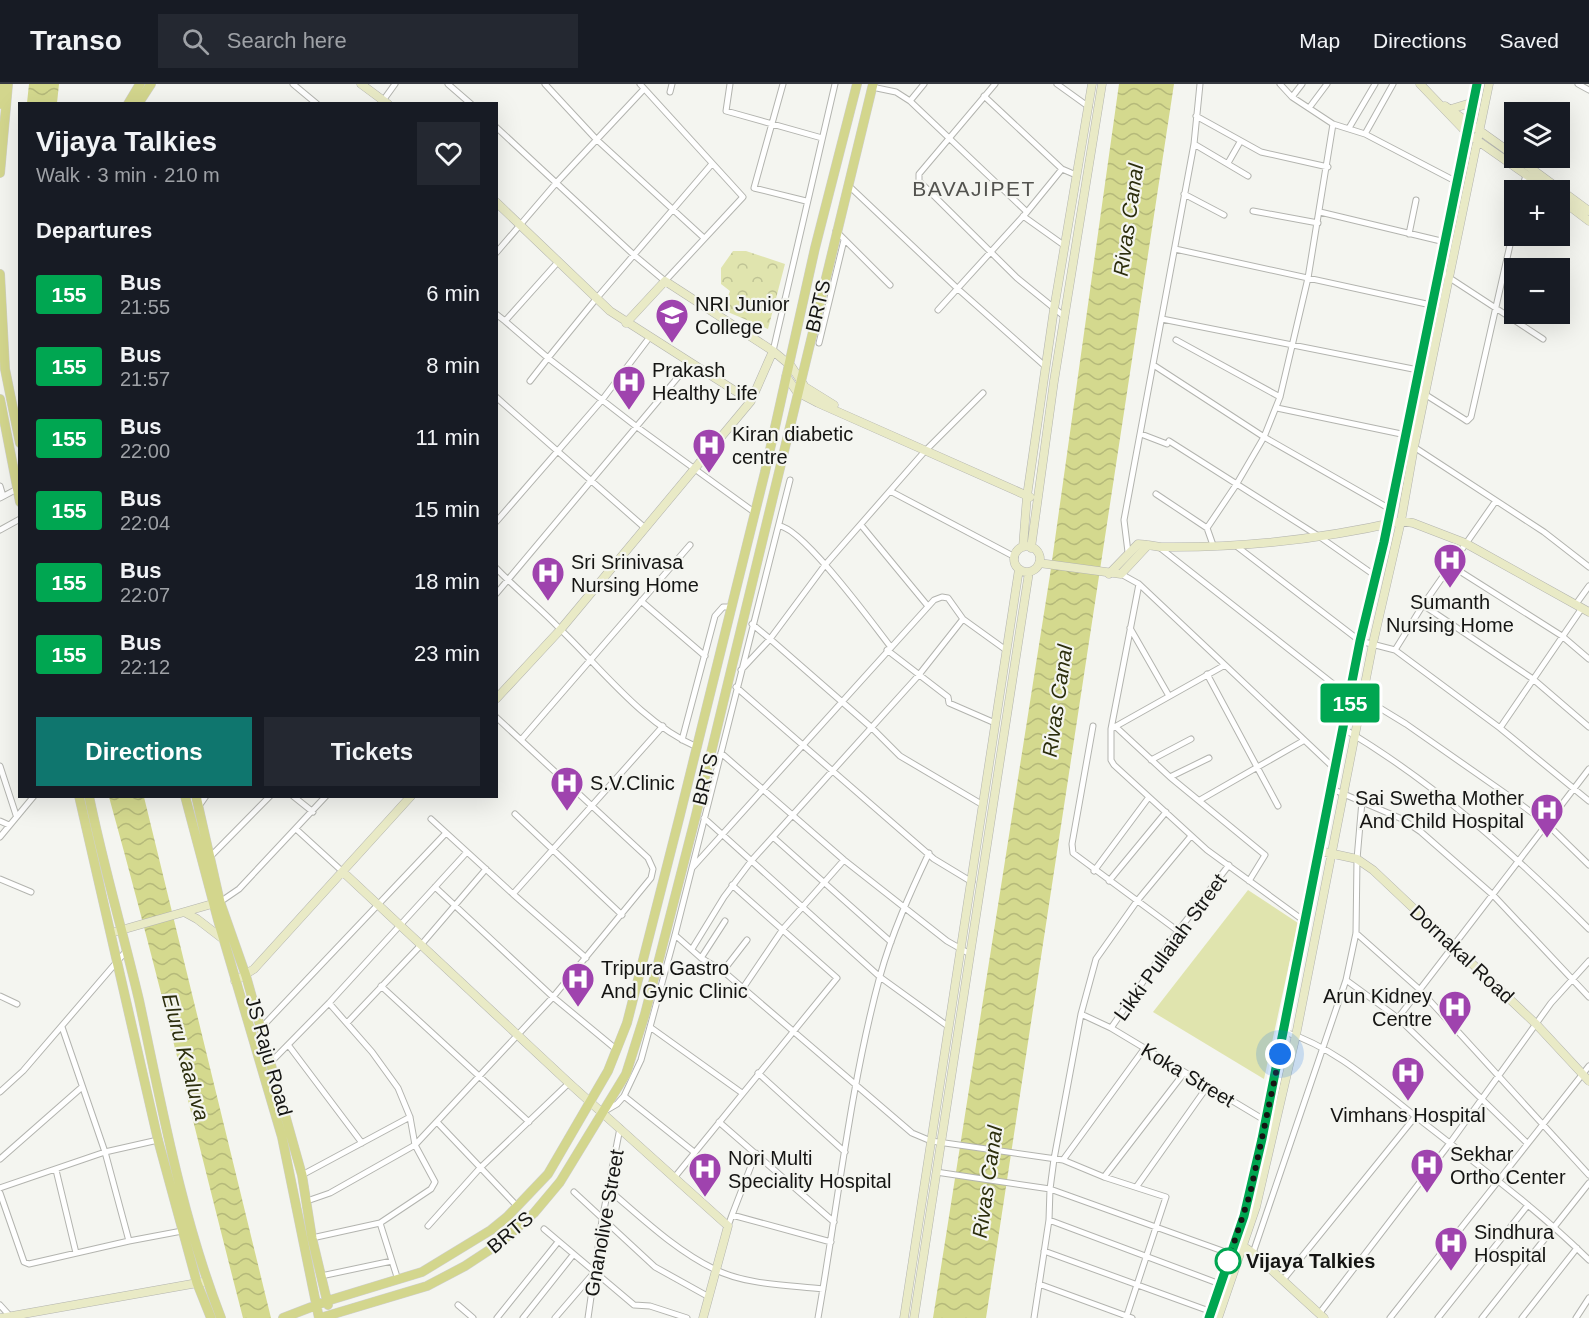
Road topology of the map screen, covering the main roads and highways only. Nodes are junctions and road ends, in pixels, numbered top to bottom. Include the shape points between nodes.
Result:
1 (2, 84) edge
2 (8, 84) edge
3 (151, 84) edge
4 (857, 84) edge
5 (872, 85) edge
6 (138, 88) edge
7 (129, 102) edge
8 (0, 104) edge
9 (0, 173) edge
10 (0, 274) edge
11 (0, 399) edge
12 (18, 433) edge
13 (18, 493) edge
14 (79, 798) edge
15 (89, 798) edge
16 (186, 798) edge
17 (198, 801) edge
18 (217, 903) junction
19 (202, 1282) junction
20 (327, 1301) junction
21 (316, 1306) junction
22 (325, 1317) edge
23 (211, 1318) edge
24 (221, 1318) edge
25 (283, 1318) edge

1 - 8 main road
2 - 9 main road
3 - 6 main road
4 - 20 main road via 732,607 617,1050 548,1174 507,1217 457,1253 398,1280
5 - 22 main road, BRTS via 640,1034 626,1074 549,1197 500,1243 427,1286
6 - 7 main road
10 - 12 main road via 5,369
11 - 13 main road
14 - 19 main road via 158,1140 182,1231
15 - 19 main road
16 - 18 main road, JS Raju Road
17 - 18 main road, JS Raju Road
18 - 20 main road, JS Raju Road via 246,976 271,1062 302,1175
18 - 21 main road, JS Raju Road via 223,939 282,1137
19 - 23 main road
19 - 24 main road
20 - 21 main road
20 - 22 main road, JS Raju Road
21 - 22 main road, JS Raju Road
21 - 25 main road

